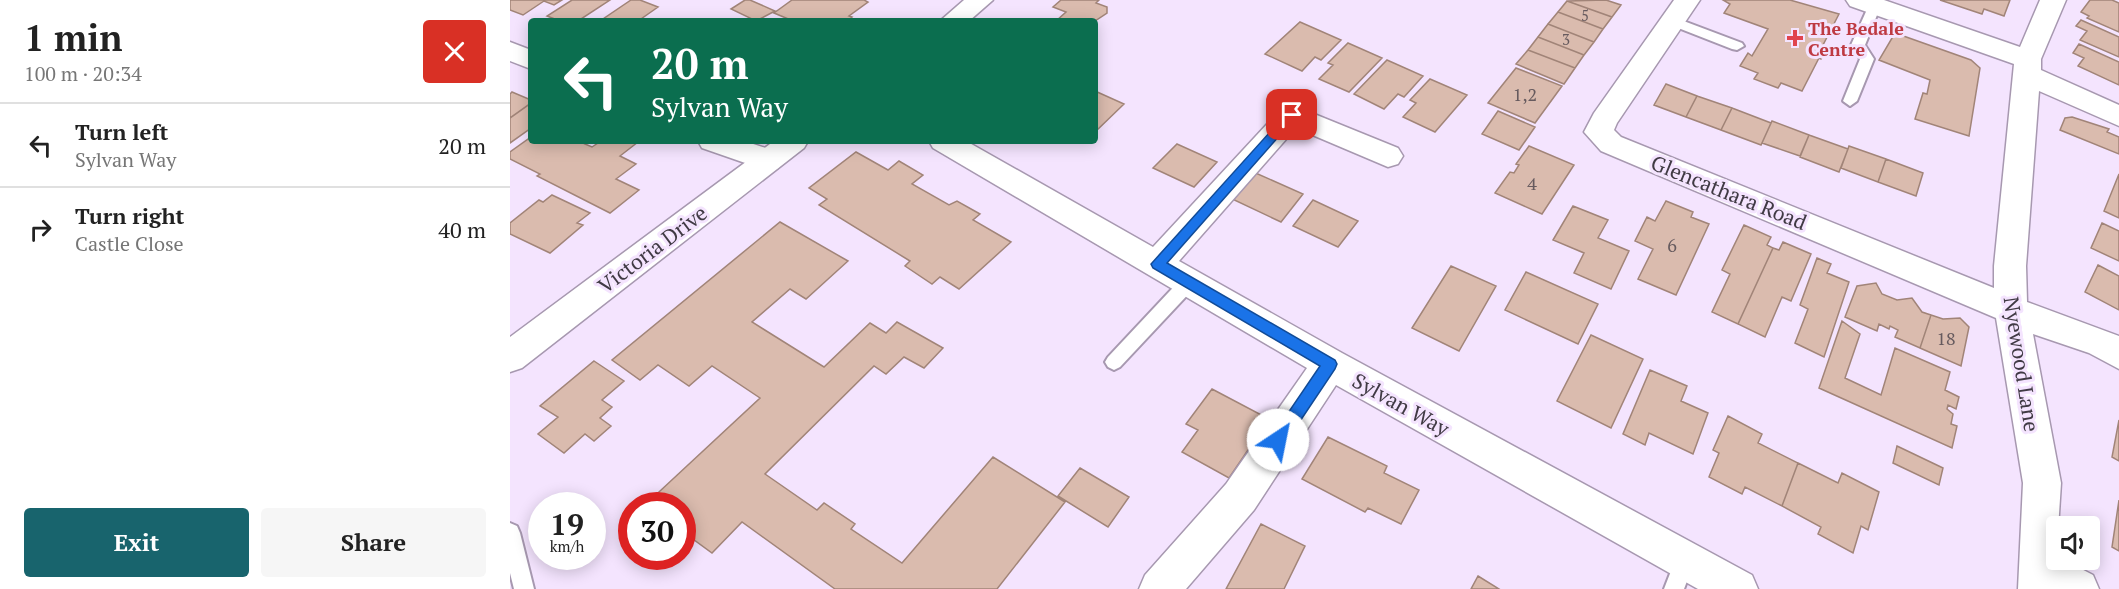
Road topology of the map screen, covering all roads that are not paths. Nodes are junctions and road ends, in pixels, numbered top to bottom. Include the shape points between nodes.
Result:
1 (980, 0) edge
2 (2053, 0) edge
3 (1867, 3) edge
4 (1680, 11) edge
5 (957, 18) edge
6 (1737, 46) dead end
7 (510, 51) edge
8 (528, 59) edge
9 (2028, 67) junction
10 (1850, 101) dead end
11 (2119, 116) edge
12 (721, 144) edge
13 (790, 144) edge
14 (948, 144) edge
15 (1388, 156) dead end
16 (768, 160) junction
17 (1158, 264) junction
18 (1188, 282) junction
19 (2011, 308) junction
20 (2119, 354) edge
21 (510, 357) edge
22 (1114, 362) dead end
23 (1329, 364) junction
24 (510, 533) edge
25 (1680, 574) edge
26 (2039, 579) edge
27 (524, 589) edge
28 (1159, 589) edge
29 (1738, 589) edge
30 (2079, 589) edge

1 - 5 street
2 - 9 street, Nyewood Lane
3 - 9 street
3 - 10 lane via 1859,42 1867,59
4 - 6 lane
4 - 19 street, Glencathara Road via 1604,120 1598,132 1611,144
7 - 8 street
9 - 11 street
9 - 19 street, Nyewood Lane via 2010,266
12 - 16 street
13 - 16 street, Victoria Drive
14 - 17 street, Sylvan Way
15 - 17 street via 1292,115
16 - 21 street, Victoria Drive
17 - 18 street, Sylvan Way
18 - 22 lane
18 - 23 street, Sylvan Way
19 - 20 street via 2101,343
19 - 26 street, Nyewood Lane via 2042,483
23 - 25 street, Sylvan Way
23 - 28 street via 1240,497
24 - 27 lane
25 - 29 street, Sylvan Way
26 - 30 street

